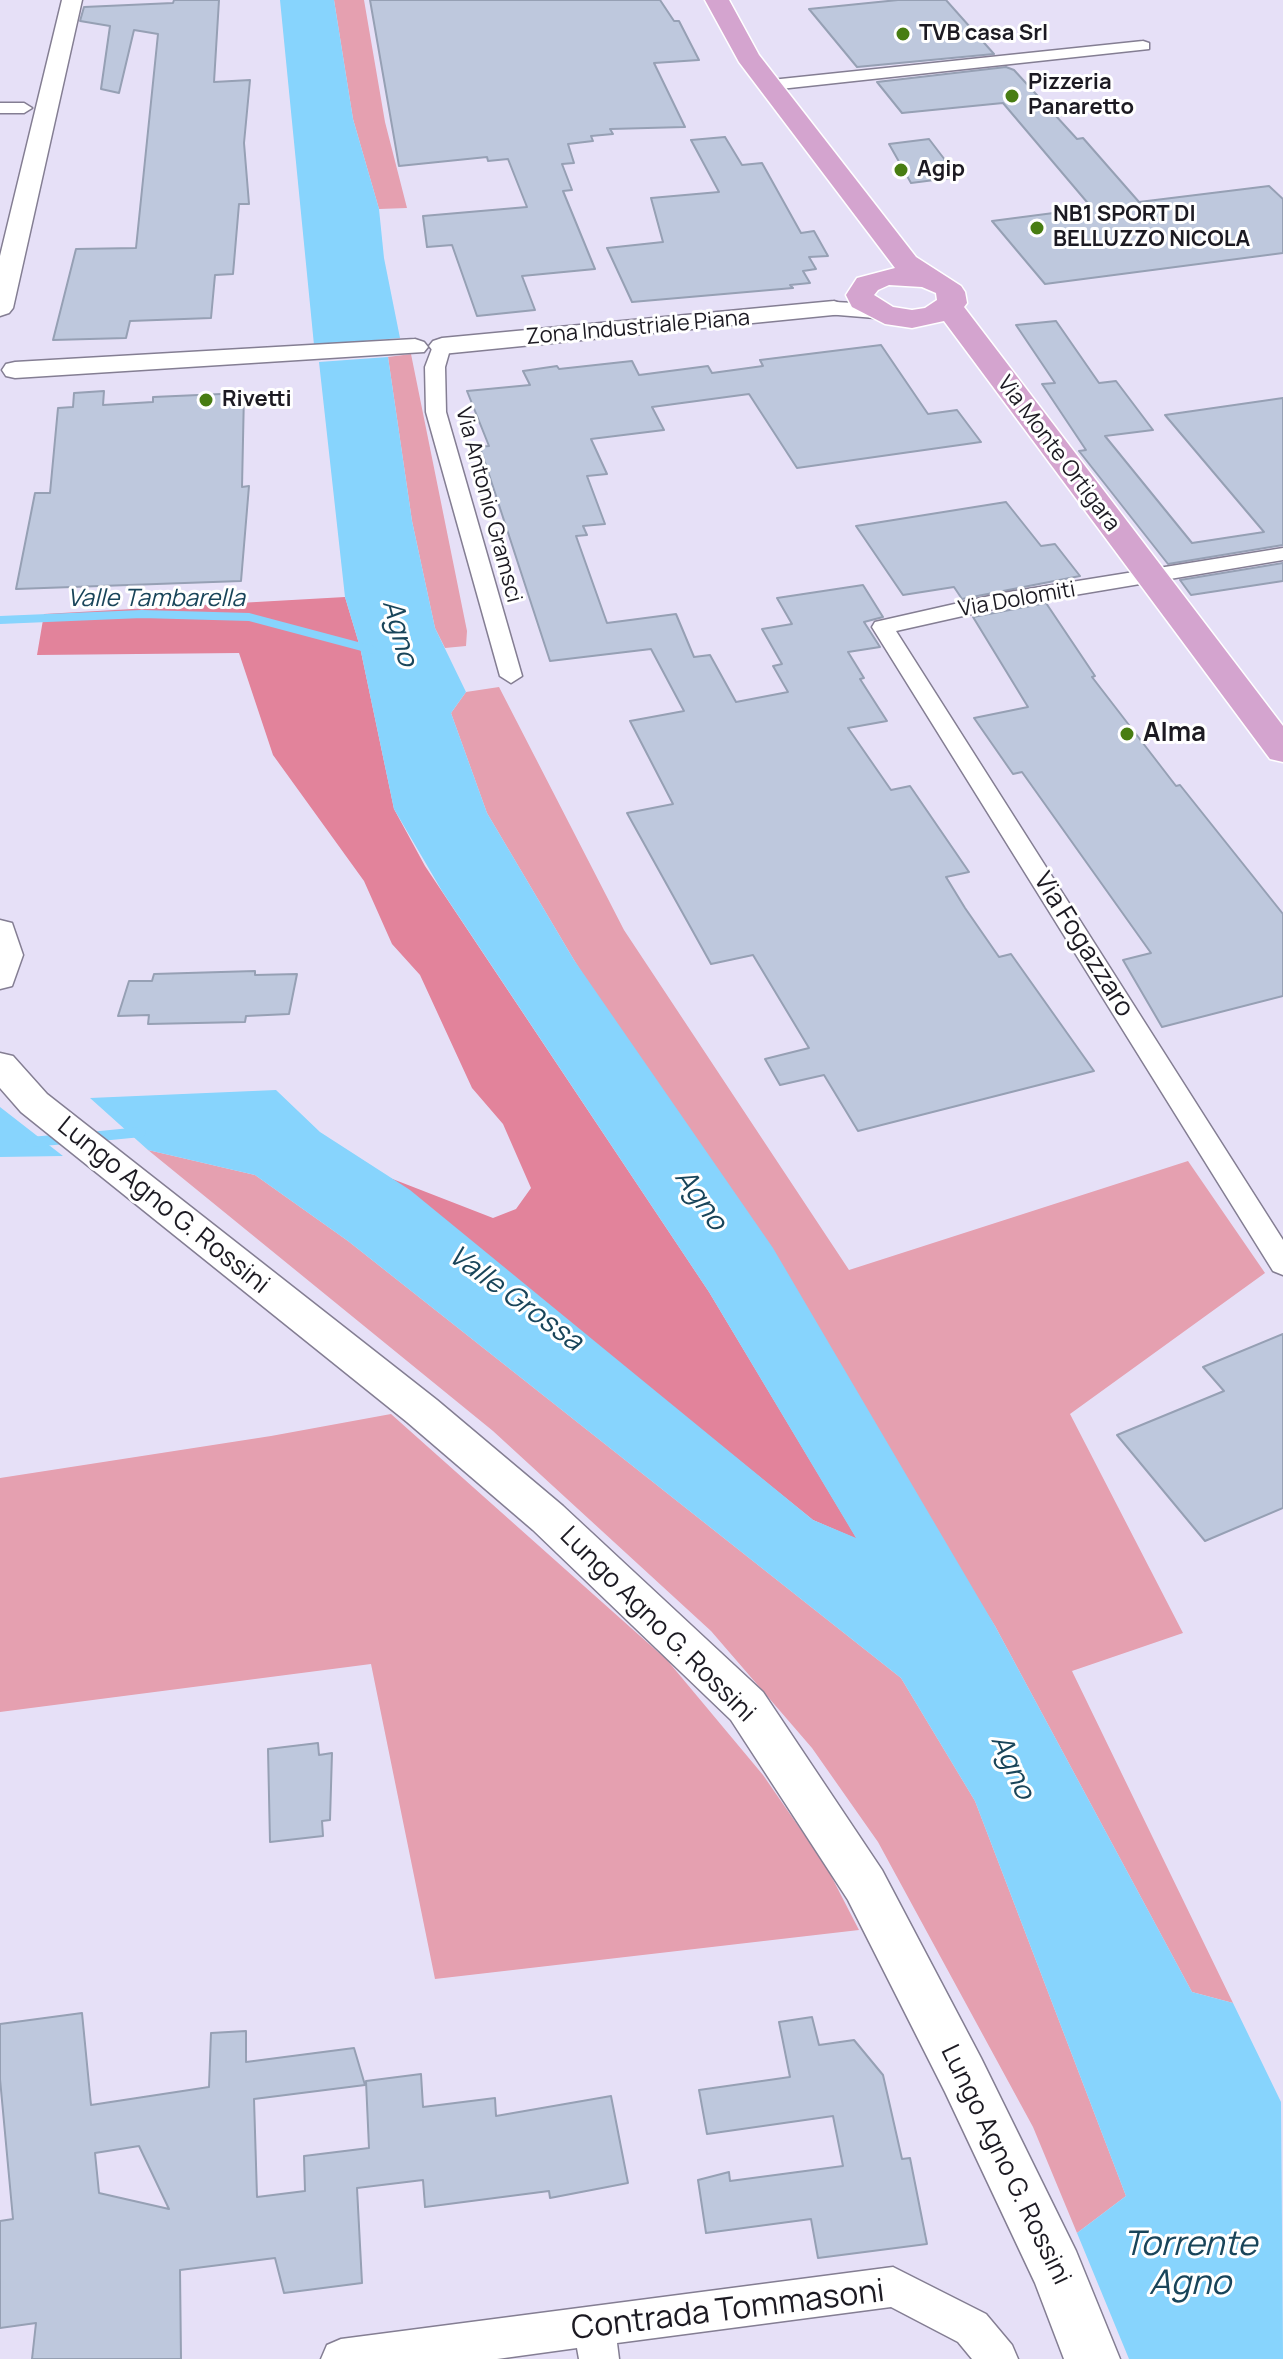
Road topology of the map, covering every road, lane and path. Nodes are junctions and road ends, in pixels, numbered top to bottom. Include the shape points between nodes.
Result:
1 (72, 0) edge
2 (717, 0) edge
3 (1143, 46) dead end
4 (31, 77) dead end
5 (771, 85) junction
6 (0, 108) edge
7 (24, 108) junction
8 (17, 135) dead end
9 (907, 273) junction
10 (867, 303) junction
11 (0, 308) edge
12 (834, 309) joint
13 (946, 319) junction
14 (442, 346) junction
15 (415, 347) joint
16 (5, 372) edge
17 (1283, 554) edge
18 (1151, 577) junction
19 (883, 627) joint
20 (511, 676) dead end
21 (1281, 748) edge
22 (0, 931) edge
23 (0, 978) edge
24 (0, 1065) edge
25 (0, 1087) edge
26 (34, 1103) junction
27 (1283, 1264) edge
28 (596, 2342) edge
29 (341, 2359) edge
30 (998, 2359) edge
31 (1092, 2359) edge

1 - 11 main road
2 - 5 main road, Via Monte Ortigara via 748,57
3 - 5 street
4 - 7 main road
5 - 9 main road, Via Monte Ortigara
6 - 7 street
7 - 8 main road
9 - 10 main road via 867,284
9 - 13 main road, Via Monte Ortigara via 951,292
10 - 12 street
10 - 13 main road via 898,318
12 - 14 main road, Zona Industriale Piana
13 - 18 main road, Via Monte Ortigara
14 - 15 street
14 - 20 street, Via Antonio Gramsci via 435,367 436,412
15 - 16 main road
17 - 18 street, Via Dolomiti
18 - 19 street, Via Dolomiti via 1003,600
18 - 21 main road, Via Monte Ortigara
19 - 27 street, Via Fogazzaro
22 - 23 main road via 6,955
24 - 26 main road
25 - 26 main road
26 - 31 main road, Lungo Agno G. Rossini via 422,1411 548,1518 747,1706 865,1885 1057,2270
28 - 29 street, Contrada Tommasoni
28 - 30 street, Contrada Tommasoni via 893,2287 972,2328

